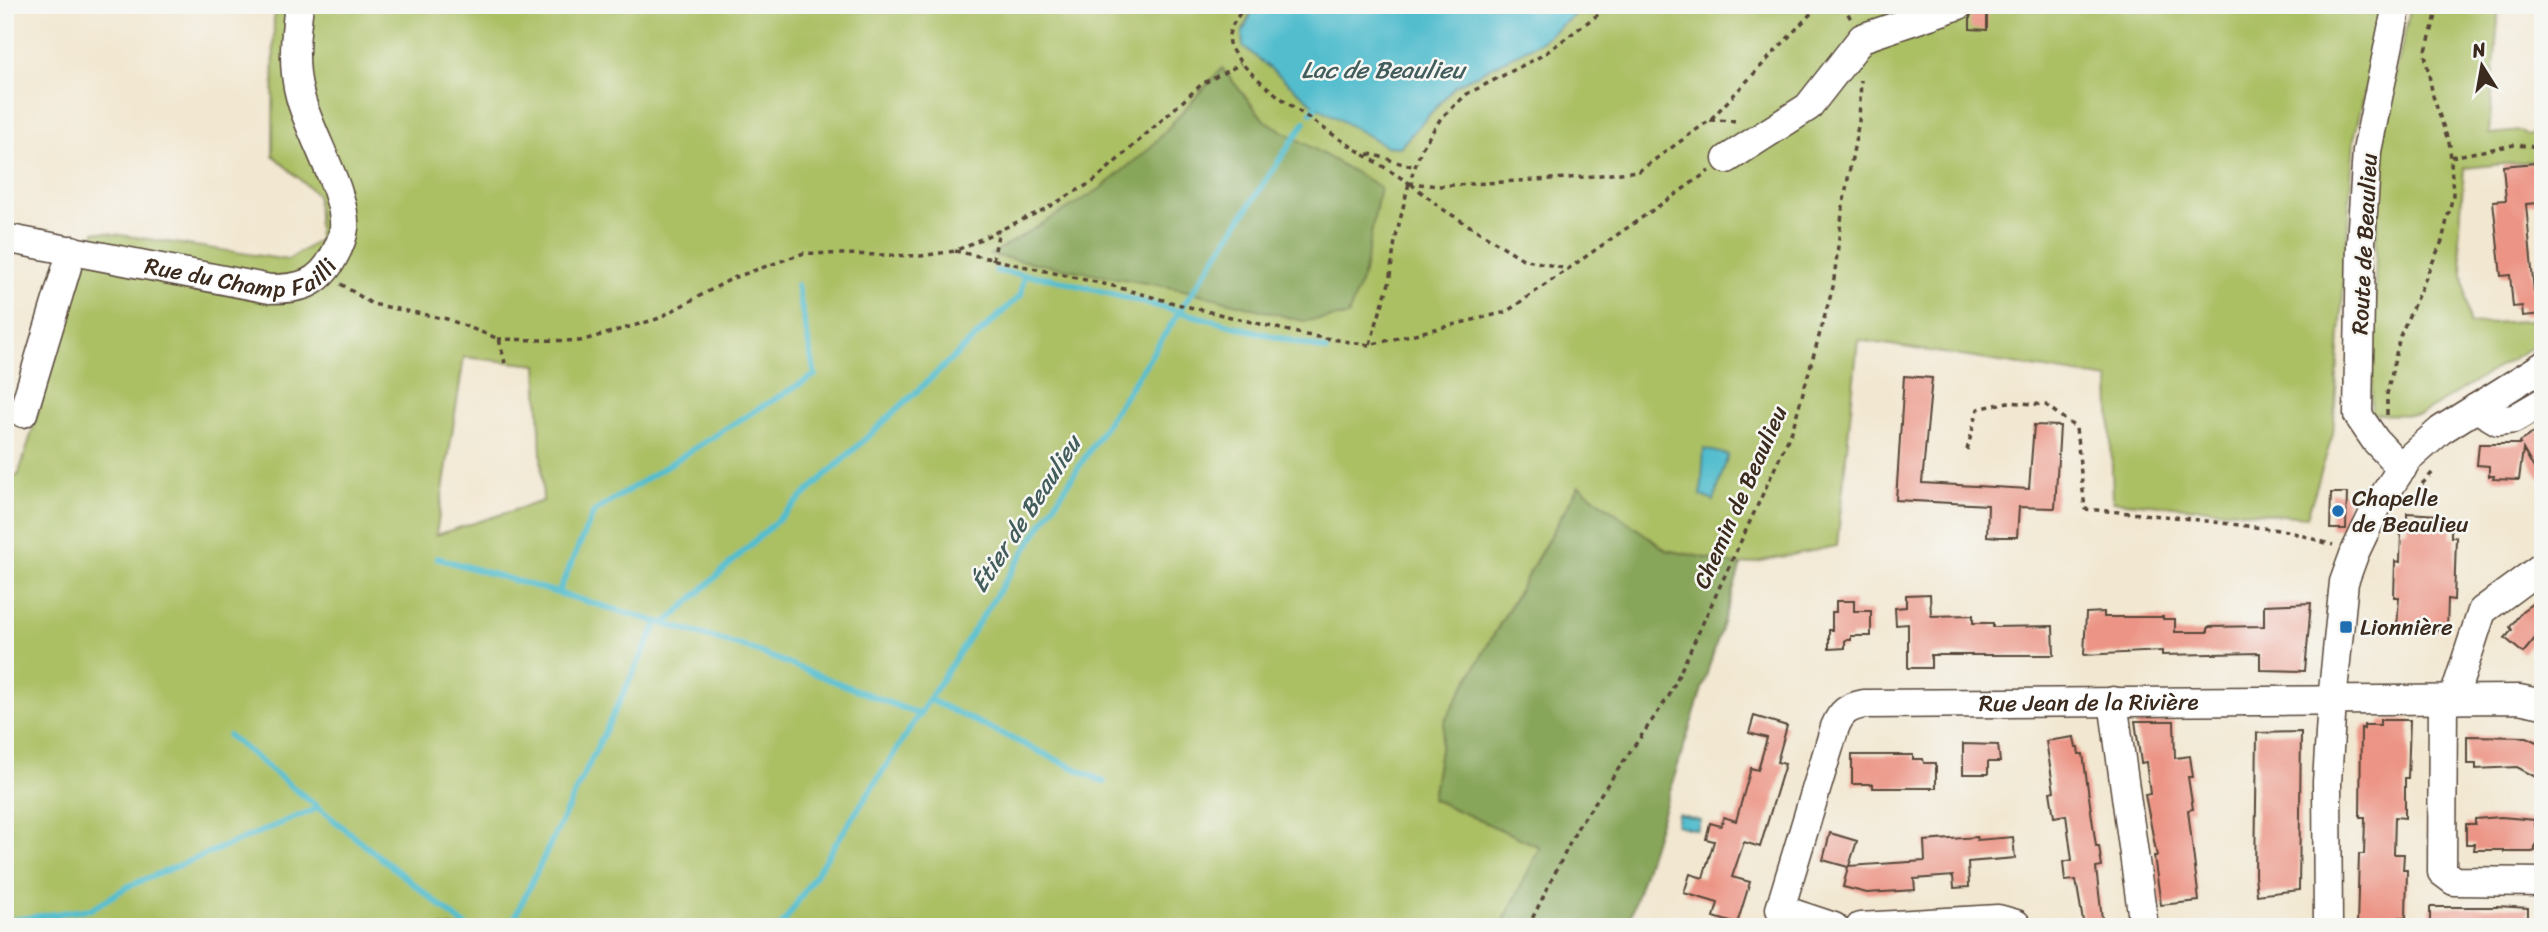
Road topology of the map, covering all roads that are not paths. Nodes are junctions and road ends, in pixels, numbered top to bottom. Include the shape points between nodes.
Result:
1 (299, 5) edge
2 (1959, 5) edge
3 (2397, 5) edge
4 (1727, 159) road end
5 (5, 238) edge
6 (72, 250) junction
7 (2543, 366) edge
8 (2543, 402) edge
9 (2476, 408) junction
10 (23, 413) dead end
11 (2411, 478) junction
12 (2543, 566) edge
13 (2448, 700) junction
14 (2113, 701) junction
15 (2332, 701) junction
16 (2543, 704) edge
17 (2543, 882) edge
18 (1777, 918) edge
19 (1834, 927) edge
20 (1860, 927) edge
21 (2018, 927) edge
22 (2144, 927) edge
23 (2328, 927) edge

1 - 6 street, Rue du Champ Failli via 295,69 300,97 342,207 344,228 324,274 289,289 270,289
2 - 4 street via 1863,38 1808,107
3 - 11 street, Route de Beaulieu via 2367,150 2358,415
5 - 6 street, Rue du Champ Failli
6 - 10 street
7 - 9 street
8 - 9 street via 2514,419 2498,421
9 - 11 street via 2441,429 2407,460
11 - 15 street via 2377,506 2344,582
12 - 13 street via 2483,611
13 - 15 street, Rue Jean de la Rivière
13 - 16 street, Rue Jean de la Rivière via 2519,699
13 - 17 street via 2442,872 2454,881
14 - 15 street, Rue Jean de la Rivière
14 - 18 street, Rue Jean de la Rivière via 1864,704 1844,710
14 - 22 street
15 - 23 street via 2327,782
18 - 19 street, Rue Jean de la Rivière
20 - 21 street via 1998,919

